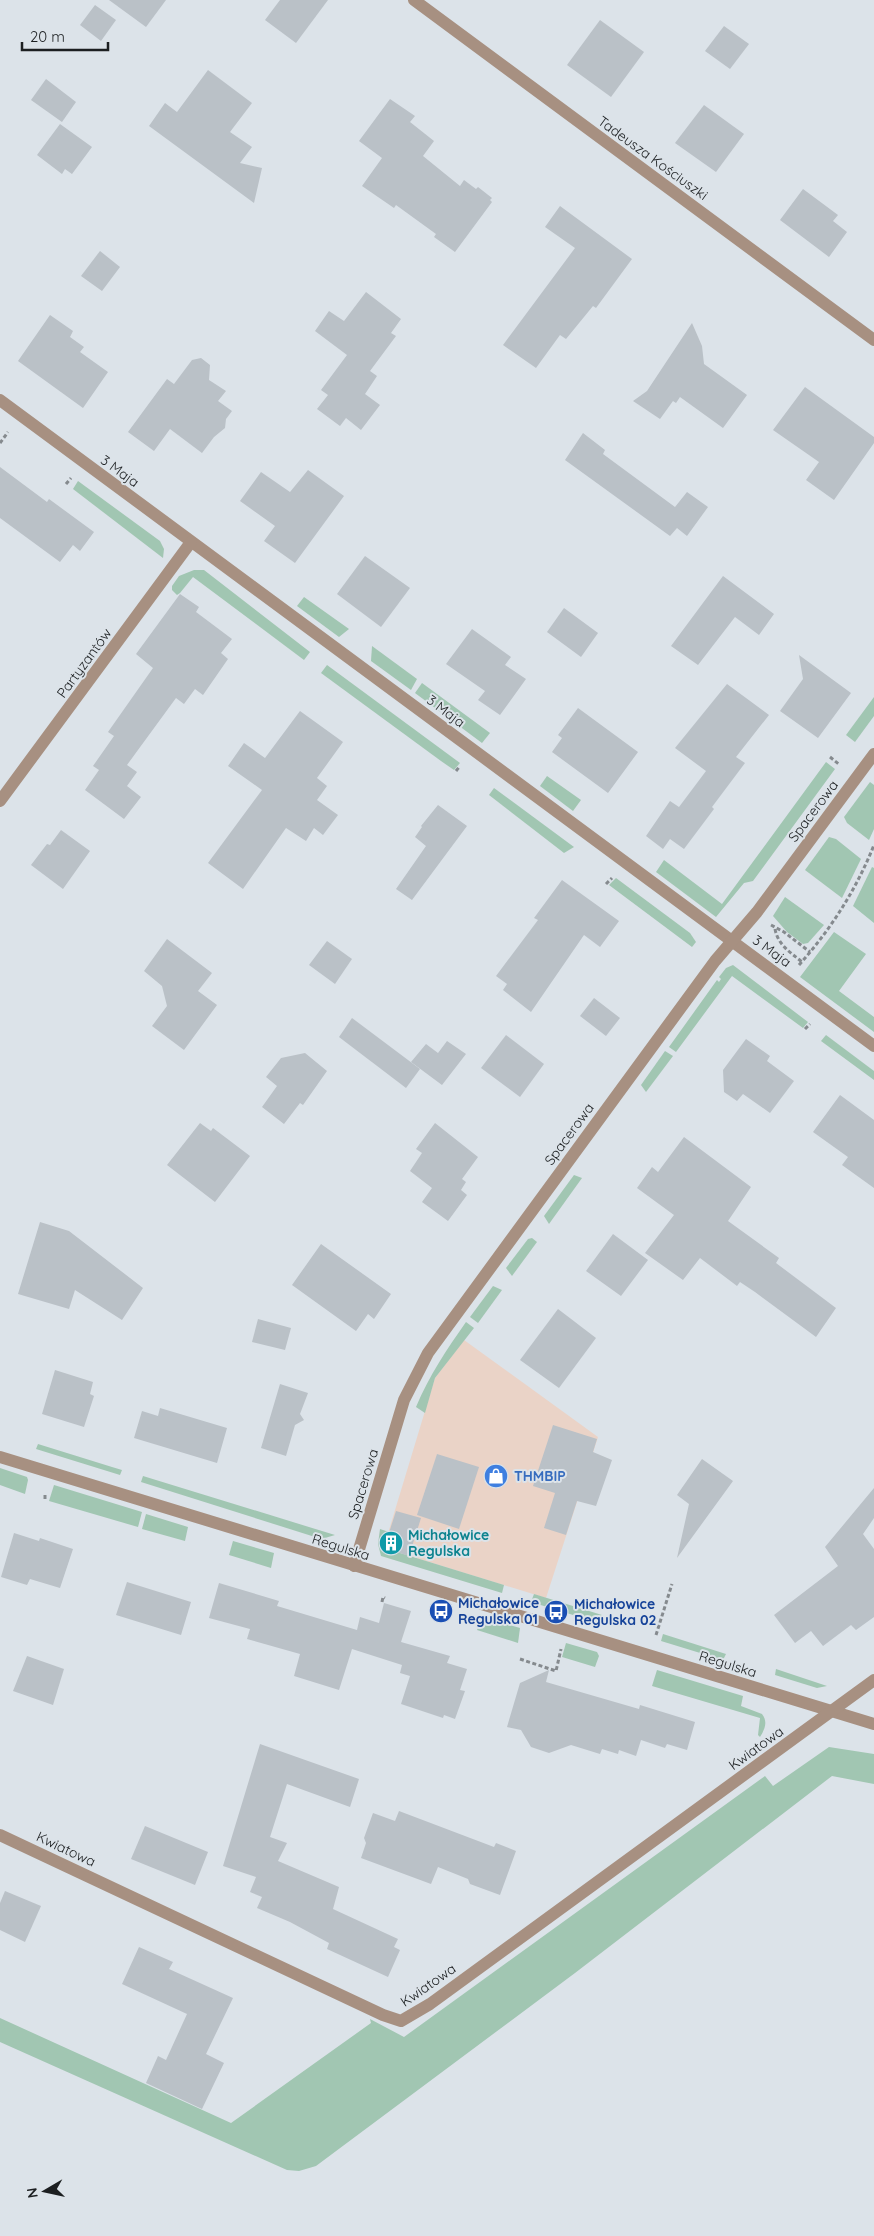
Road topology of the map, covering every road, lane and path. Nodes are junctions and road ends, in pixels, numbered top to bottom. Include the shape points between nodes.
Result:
1 (414, 0) edge
2 (874, 340) edge
3 (0, 400) edge
4 (0, 442) edge
5 (4, 446) dead end
6 (192, 542) junction
7 (874, 754) edge
8 (830, 757) dead end
9 (843, 767) dead end
10 (0, 802) edge
11 (874, 845) edge
12 (733, 941) junction
13 (810, 952) junction
14 (802, 962) junction
15 (793, 971) dead end
16 (874, 1046) edge
17 (0, 1457) edge
18 (354, 1566) junction
19 (672, 1584) dead end
20 (654, 1643) dead end
21 (560, 1656) dead end
22 (520, 1660) dead end
23 (874, 1680) edge
24 (830, 1712) junction
25 (874, 1724) edge
26 (0, 1835) edge

1 - 2 street, Tadeusza Kościuszki
3 - 6 street, 3 Maja
4 - 5 path
6 - 10 street, Partyzantów
6 - 12 street, 3 Maja
7 - 12 street, Spacerowa
8 - 9 path
11 - 13 path via 851,896
12 - 16 street, 3 Maja
12 - 18 street, Spacerowa via 703,977 428,1353 404,1400
13 - 14 path
13 - 14 path via 775,929 781,945
14 - 15 path
17 - 18 street, Regulska
18 - 24 street, Regulska
19 - 20 path
21 - 22 path via 556,1670
23 - 24 street
24 - 25 street, Regulska
24 - 26 street, Kwiatowa via 430,2004 401,2021

